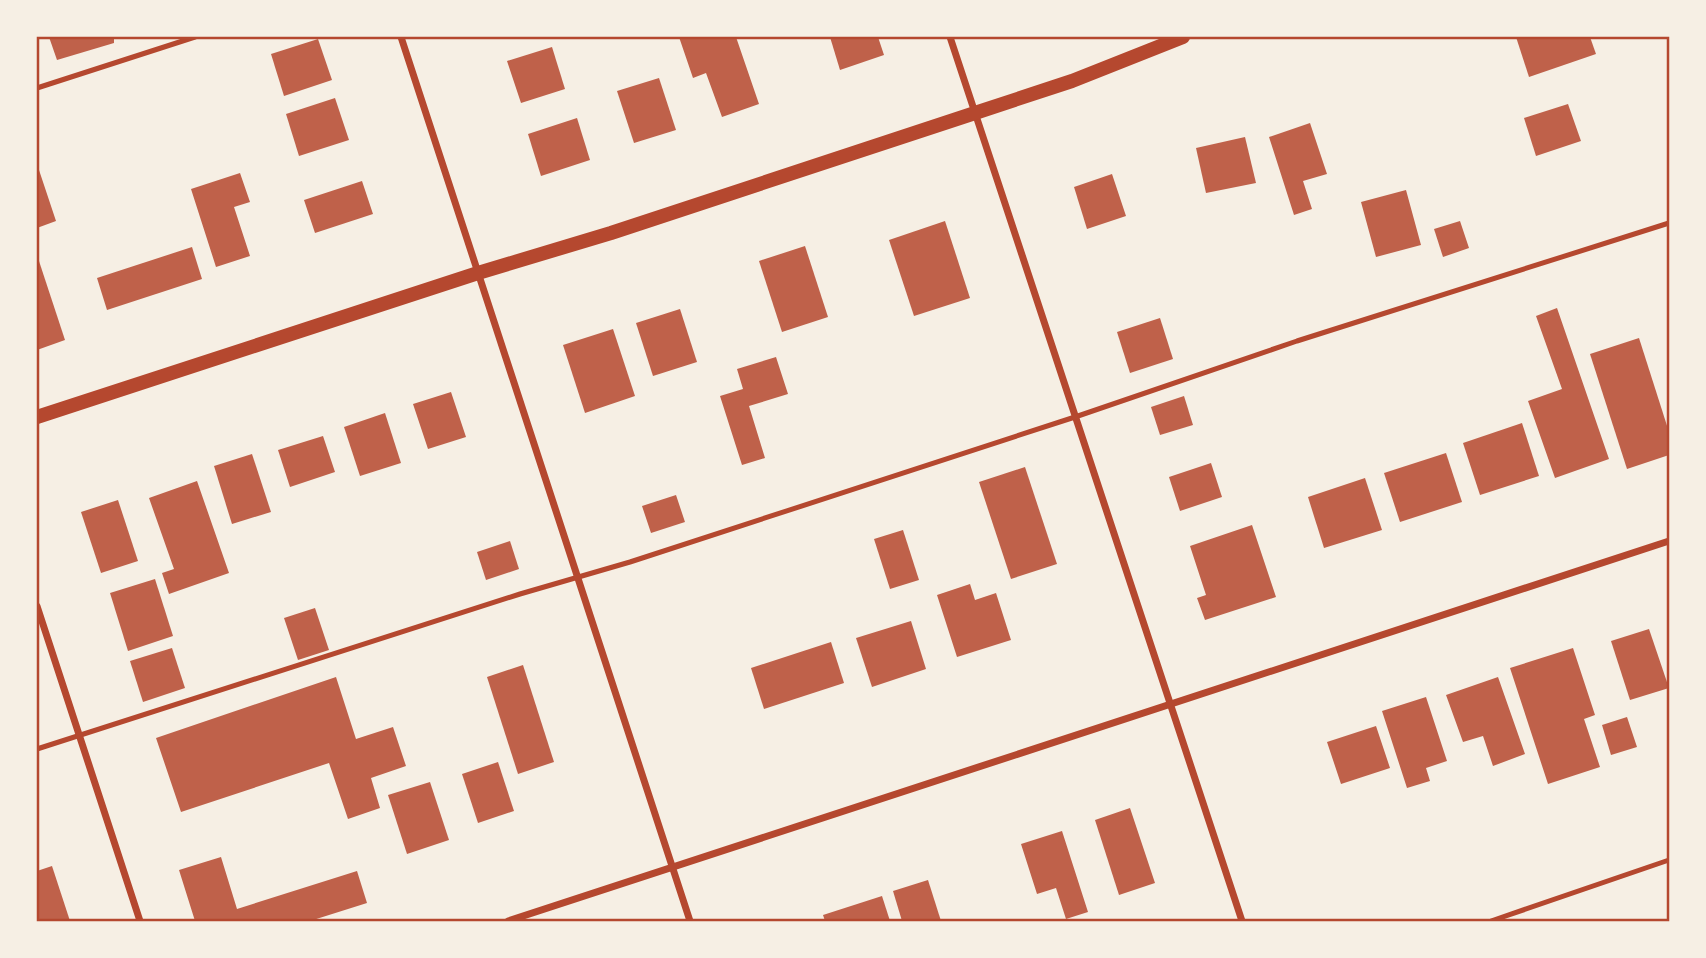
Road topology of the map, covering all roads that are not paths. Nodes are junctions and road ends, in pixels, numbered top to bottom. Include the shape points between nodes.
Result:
1 (195, 37) edge
2 (401, 37) edge
3 (950, 37) edge
4 (1183, 37) edge
5 (37, 88) edge
6 (975, 113) junction
7 (1669, 223) edge
8 (478, 273) junction
9 (37, 417) edge
10 (1075, 417) junction
11 (1669, 541) edge
12 (578, 577) junction
13 (37, 606) edge
14 (1170, 704) junction
15 (79, 735) junction
16 (37, 749) edge
17 (1669, 860) edge
18 (673, 867) junction
19 (140, 921) edge
20 (508, 921) edge
21 (691, 921) edge
22 (1242, 921) edge
23 (1491, 921) edge

1 - 5 lane
2 - 8 street
3 - 6 street
4 - 6 main road
6 - 8 main road
6 - 10 street
7 - 10 lane
8 - 9 main road
8 - 12 street
10 - 12 lane
10 - 14 street
11 - 14 street
12 - 15 lane
12 - 18 street
13 - 15 street
14 - 18 street
14 - 22 street
15 - 16 lane
15 - 19 street
17 - 23 lane
18 - 20 street
18 - 21 street

